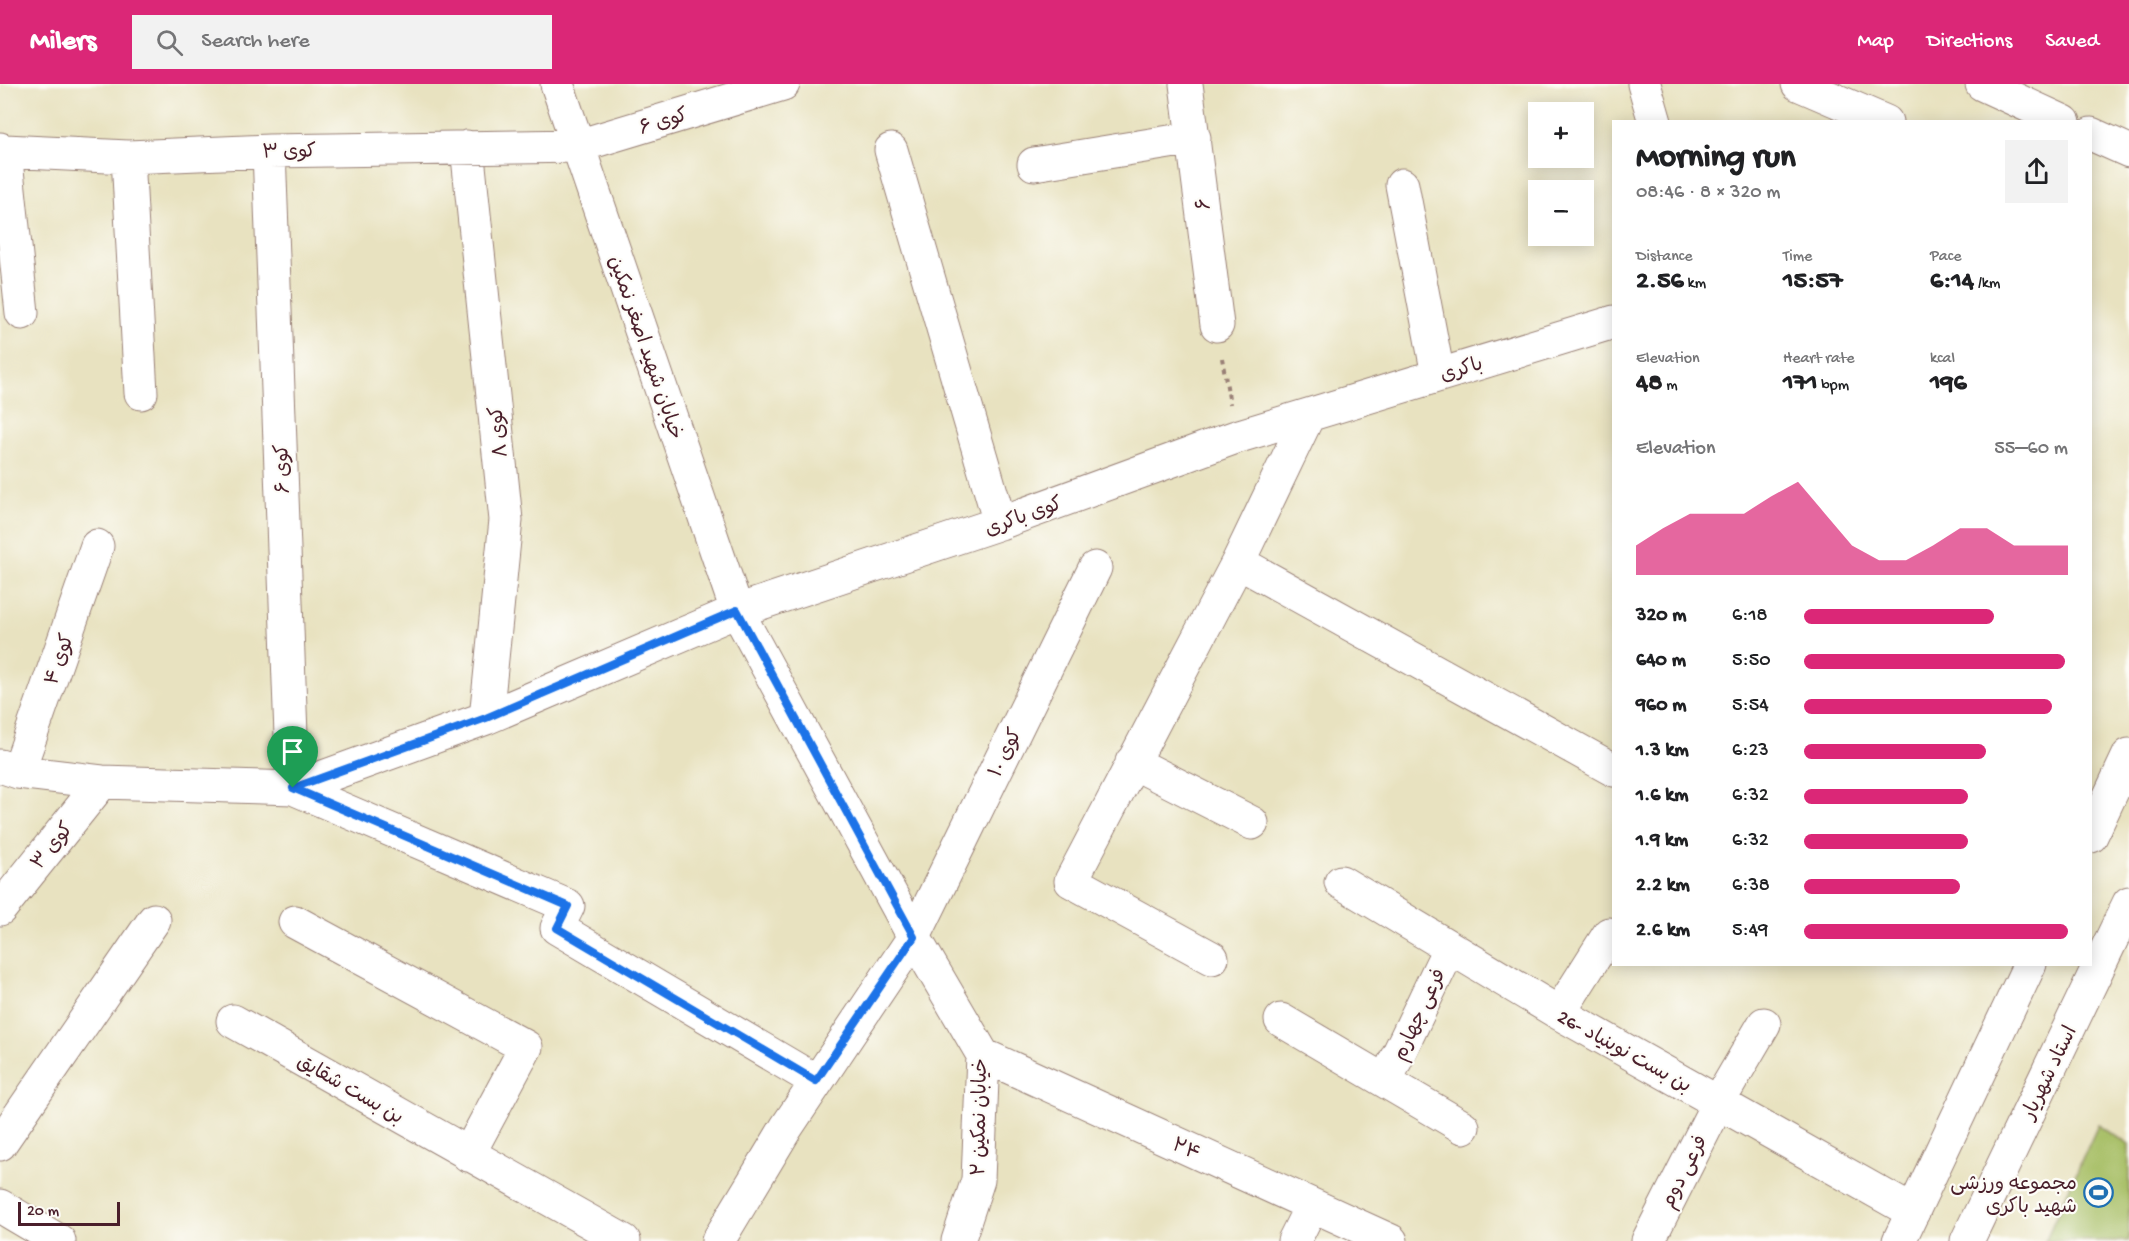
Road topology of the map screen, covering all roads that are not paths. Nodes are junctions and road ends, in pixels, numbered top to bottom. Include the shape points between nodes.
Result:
1 (557, 84) edge
2 (783, 84) edge
3 (1186, 84) edge
4 (1644, 84) edge
5 (1798, 84) edge
6 (1982, 84) edge
7 (1654, 120) edge
8 (1881, 120) edge
9 (2060, 120) edge
10 (2092, 134) edge
11 (1194, 138) junction
12 (578, 146) junction
13 (467, 147) junction
14 (2, 150) edge
15 (270, 150) junction
16 (891, 150) dead end
17 (2129, 151) edge
18 (128, 157) junction
19 (1034, 164) dead end
20 (1402, 184) dead end
21 (22, 313) dead end
22 (1612, 323) edge
23 (1217, 325) road end
24 (1438, 375) junction
25 (141, 393) dead end
26 (1308, 416) junction
27 (1000, 523) junction
28 (97, 546) dead end
29 (1238, 562) junction
30 (1095, 568) dead end
31 (737, 610) junction
32 (486, 718) junction
33 (2129, 755) edge
34 (1132, 762) junction
35 (9, 769) edge
36 (1612, 769) edge
37 (102, 782) junction
38 (293, 788) junction
39 (1252, 823) dead end
40 (2092, 834) edge
41 (1341, 882) dead end
42 (2129, 903) edge
43 (0, 909) edge
44 (154, 920) dead end
45 (295, 922) dead end
46 (1609, 934) dead end
47 (914, 937) junction
48 (1449, 949) junction
49 (1212, 958) dead end
50 (2029, 966) edge
51 (1559, 1013) junction
52 (1281, 1020) dead end
53 (233, 1021) dead end
54 (1764, 1024) dead end
55 (983, 1055) junction
56 (1386, 1080) junction
57 (816, 1081) junction
58 (1719, 1101) junction
59 (1463, 1127) dead end
60 (0, 1144) edge
61 (468, 1155) junction
62 (1312, 1204) junction
63 (0, 1206) edge
64 (1913, 1212) junction
65 (59, 1241) edge
66 (624, 1241) edge
67 (718, 1241) edge
68 (958, 1241) edge
69 (1294, 1241) edge
70 (1391, 1241) edge
71 (1648, 1241) edge
72 (1899, 1241) edge
73 (1967, 1241) edge

1 - 12 street, خیابان شهید اصغر نمکین
2 - 12 street, کوی ۶
3 - 11 street, ۶
4 - 7 street
5 - 8 street
6 - 9 street
10 - 17 street
11 - 19 street
11 - 23 street, ۶
12 - 13 street, کوی ۳
12 - 31 street, خیابان شهید اصغر نمکین
13 - 15 street, کوی ۳
13 - 32 street, کوی ۸ via 506,520
14 - 18 street, کوی ۳
14 - 21 street
15 - 18 street, کوی ۳
15 - 38 street, کوی ۶
16 - 27 street
18 - 25 street
20 - 24 street
22 - 24 street, باکری
24 - 26 street, باکری
26 - 27 street, کوی باکری via 1236,437
26 - 29 street
27 - 31 street, کوی باکری
28 - 35 street, کوی ۴
29 - 34 street
29 - 36 street
30 - 47 street, کوی ۱۰
31 - 32 street, کوی باکری
31 - 47 street, خیابان شهید اصغر نمکین
32 - 38 street, کوی باکری
33 - 40 street
34 - 39 street
34 - 49 street via 1071,881
35 - 37 street
37 - 38 street
37 - 43 street, کوی ۳
38 - 57 street via 563,917
41 - 48 street, 26- بن بست نوبنیاد
42 - 73 street, استاد شهریار
44 - 60 street
45 - 61 street via 526,1047
46 - 51 street
47 - 55 street, خیابان نمکین ۲
47 - 57 street, کوی ۱۰
48 - 51 street, 26- بن بست نوبنیاد
48 - 56 street, فرعی چهارم
50 - 64 street
51 - 58 street, 26- بن بست نوبنیاد
52 - 56 street
53 - 61 street, بن بست شقایق
54 - 58 street, فرعی دوم
55 - 62 street, ۲۴
55 - 68 street, خیابان نمکین ۲ via 978,1180
56 - 59 street
57 - 67 street, کوی ۱۰
58 - 64 street, 26- بن بست نوبنیاد
58 - 71 street, فرعی دوم
61 - 66 street, بن بست شقایق
62 - 69 street
62 - 70 street, ۲۴
63 - 65 street
64 - 72 street

